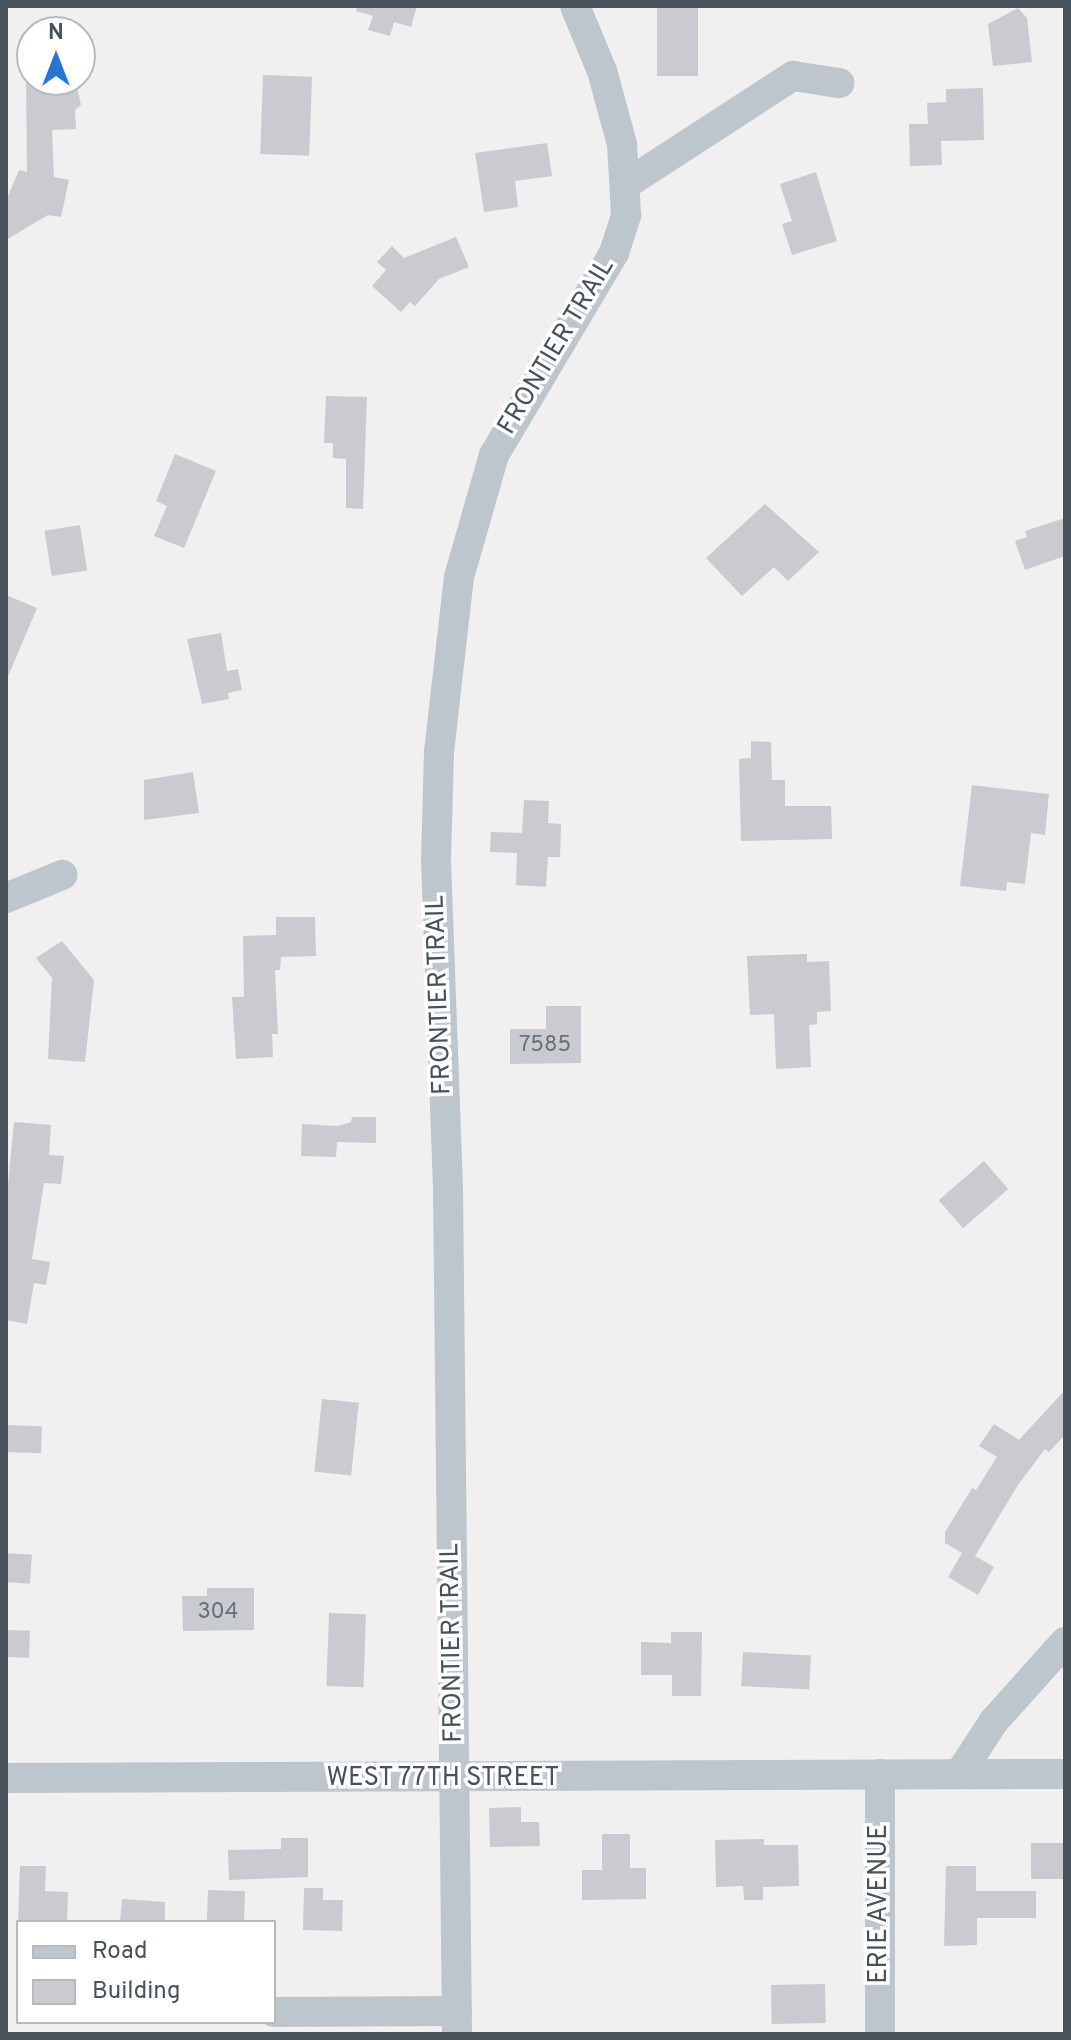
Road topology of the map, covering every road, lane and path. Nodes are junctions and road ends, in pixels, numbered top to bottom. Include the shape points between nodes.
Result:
1 (575, 6) edge
2 (839, 83) dead end
3 (628, 183) junction
4 (62, 875) dead end
5 (6, 898) edge
6 (1065, 1642) edge
7 (960, 1773) junction
8 (880, 1774) junction
9 (1065, 1774) edge
10 (6, 1778) edge
11 (455, 1780) junction
12 (276, 2012) edge
13 (457, 2022) edge
14 (880, 2034) edge

1 - 3 street, FRONTIER TRAIL via 602,71
2 - 3 street via 793,76
3 - 11 street, FRONTIER TRAIL via 626,215 614,253 494,455 459,577 449,648 436,860 448,1188
4 - 5 street
6 - 7 street via 994,1721
7 - 8 street, WEST 77TH STREET
7 - 9 street
8 - 11 street, WEST 77TH STREET
8 - 14 street, ERIE AVENUE
10 - 11 street, WEST 77TH STREET
11 - 13 street, FRONTIER TRAIL
12 - 13 street

